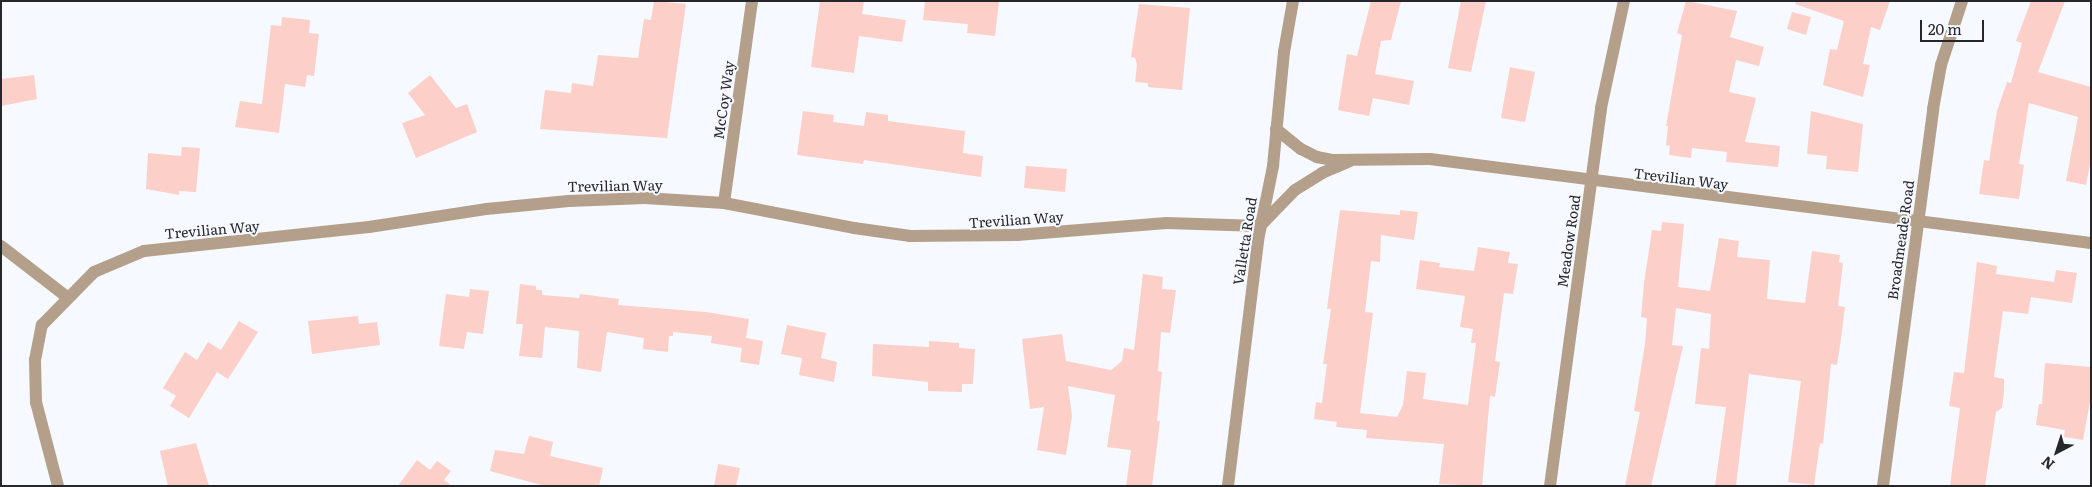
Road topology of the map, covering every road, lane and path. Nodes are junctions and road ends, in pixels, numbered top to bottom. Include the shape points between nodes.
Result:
1 (752, 1) edge
2 (1293, 1) edge
3 (1624, 1) edge
4 (1962, 1) edge
5 (1276, 129) junction
6 (1350, 161) junction
7 (1591, 182) junction
8 (724, 203) junction
9 (1917, 223) junction
10 (1260, 226) junction
11 (2091, 243) edge
12 (1, 246) edge
13 (67, 297) junction
14 (58, 486) edge
15 (1228, 486) edge
16 (1550, 486) edge
17 (1883, 486) edge

1 - 8 street, McCoy Way
2 - 5 street, Valletta Road
3 - 7 street, Meadow Road via 1601,108
4 - 9 street, Broadmeade Road via 1941,65
5 - 6 street, Trevilian Way via 1316,157
5 - 10 street, Valletta Road
6 - 7 street, Trevilian Way via 1430,159
6 - 10 street via 1322,172 1295,190
7 - 9 street, Trevilian Way
7 - 16 street, Meadow Road
8 - 10 street, Trevilian Way via 854,228 918,236 1017,235 1167,222
8 - 13 street, Trevilian Way via 645,198 569,201 369,228 162,248 118,260 94,272
9 - 11 street, Trevilian Way
9 - 17 street, Broadmeade Road
10 - 15 street, Valletta Road
12 - 13 street
13 - 14 street, Trevilian Way via 42,325 34,368 39,421

